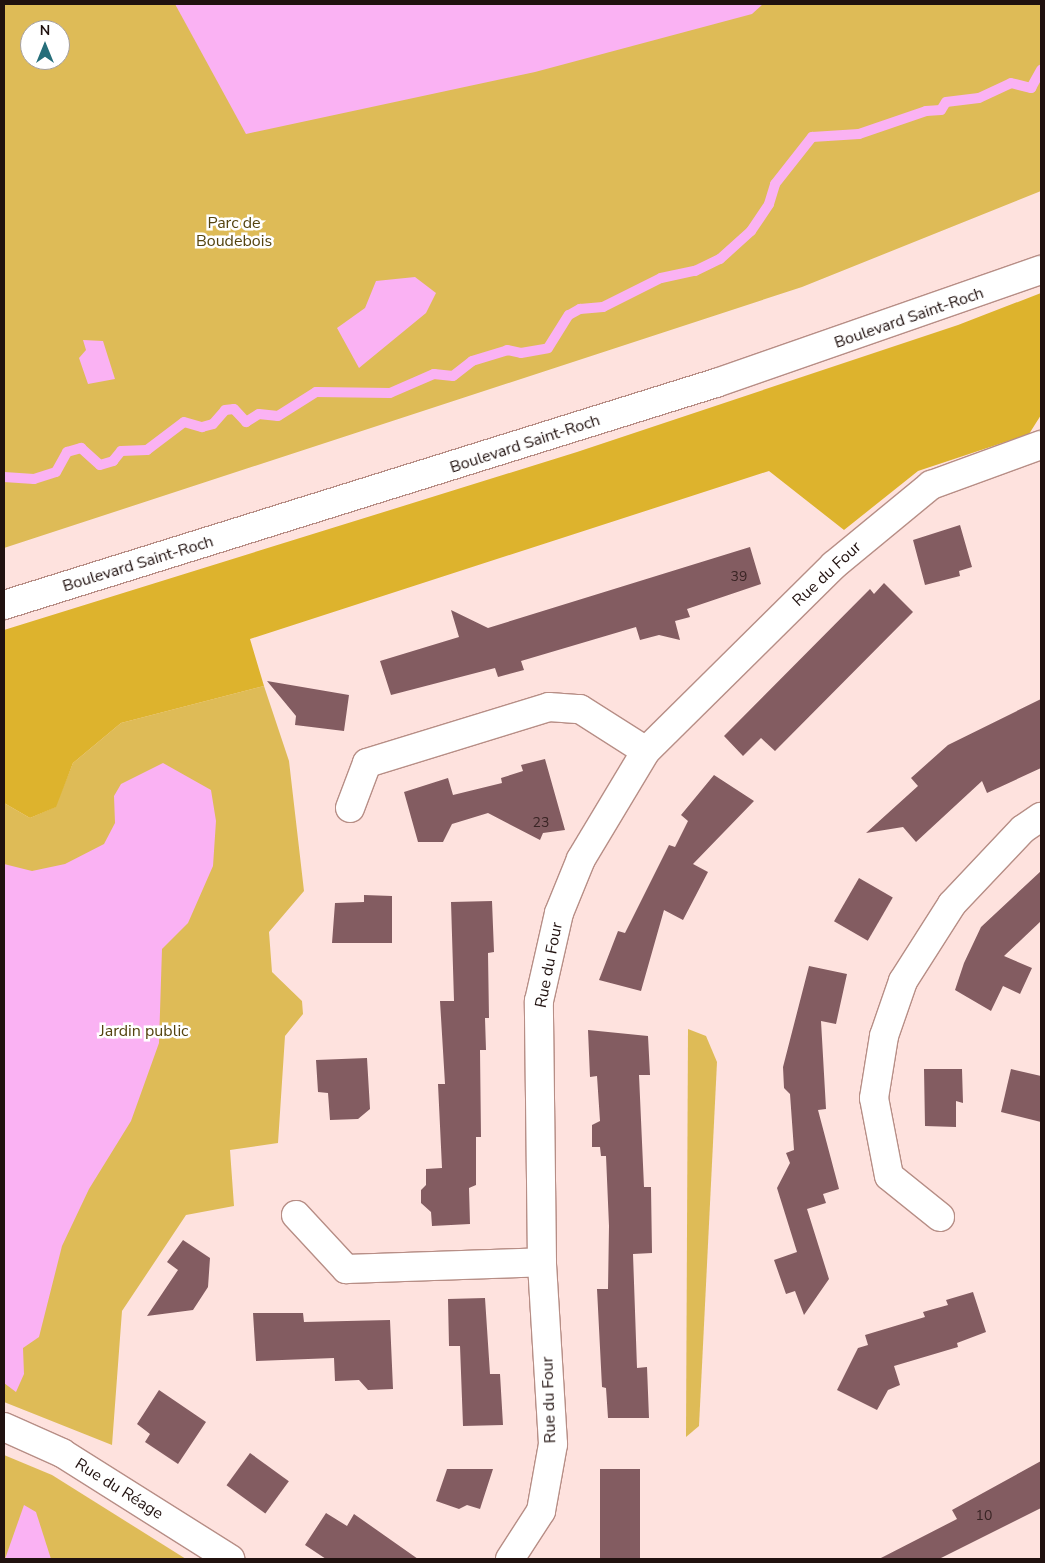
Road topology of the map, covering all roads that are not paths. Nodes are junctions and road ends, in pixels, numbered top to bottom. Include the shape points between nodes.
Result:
1 (1041, 270) edge
2 (1041, 446) edge
3 (4, 605) edge
4 (646, 751) junction
5 (350, 808) dead end
6 (1041, 817) edge
7 (296, 1215) dead end
8 (940, 1217) dead end
9 (542, 1262) junction
10 (4, 1428) edge
11 (230, 1559) edge
12 (510, 1559) edge

1 - 3 street, Boulevard Saint-Roch via 716,383
2 - 4 street, Rue du Four via 931,485 834,565
4 - 5 street via 580,709 549,707 366,763
4 - 9 street, Rue du Four via 581,860 559,913 543,980 539,1002
6 - 8 street via 1023,829 952,904 903,981 884,1036 874,1098 889,1176
7 - 9 street via 346,1269
9 - 12 street, Rue du Four via 553,1444 541,1511
10 - 11 street, Rue du Réage via 62,1453

